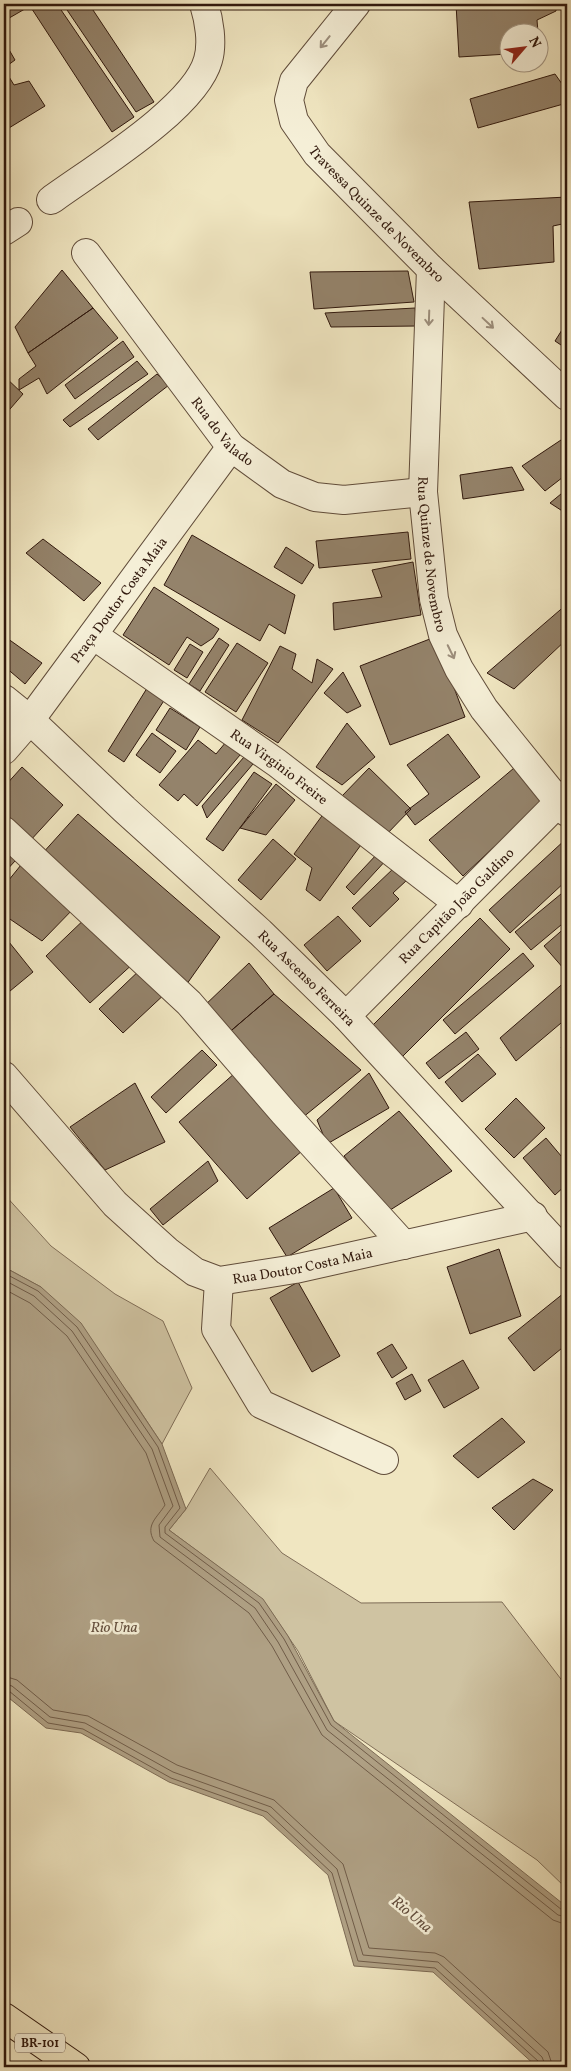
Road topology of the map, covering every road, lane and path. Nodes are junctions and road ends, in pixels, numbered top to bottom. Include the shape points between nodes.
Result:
1 (204, 4) edge
2 (356, 4) edge
3 (50, 200) dead end
4 (86, 253) dead end
5 (431, 269) junction
6 (567, 396) edge
7 (231, 447) junction
8 (423, 492) junction
9 (93, 635) junction
10 (4, 699) edge
11 (30, 720) junction
12 (4, 750) edge
13 (565, 803) edge
14 (4, 831) edge
15 (459, 904) junction
16 (346, 1016) junction
17 (4, 1076) edge
18 (533, 1216) junction
19 (404, 1245) junction
20 (567, 1255) edge
21 (219, 1281) junction
22 (384, 1460) dead end
23 (4, 2017) edge
24 (76, 2067) edge

1 - 3 street via 209,21 208,60 196,83 178,106
2 -> 5 street, Travessa Quinze de Novembro via 294,81 289,100 294,121 317,154
4 - 7 street, Rua do Valado
5 -> 6 street, Travessa Quinze de Novembro
5 -> 8 street, Rua Quinze de Novembro
7 - 8 street, Rua do Valado via 282,484 315,498 344,500
7 - 9 street, Praça Doutor Costa Maia
8 -> 13 street, Rua Quinze de Novembro via 434,599 443,635 484,709
9 - 11 street, Praça Doutor Costa Maia
9 - 15 street, Rua Virginio Freire via 277,763
10 - 11 street, Rua Ascenso Ferreira
11 - 12 street, Praça Doutor Costa Maia
11 - 16 street, Rua Ascenso Ferreira via 260,932
13 - 15 street, Rua Capitão João Galdino
14 - 19 street via 189,1003
15 - 16 street, Rua Capitão João Galdino
16 - 18 street, Rua Ascenso Ferreira
17 - 21 street, Rua Doutor Costa Maia via 114,1204 188,1266
18 - 19 street, Rua Doutor Costa Maia
18 - 20 street, Rua Ascenso Ferreira
19 - 21 street, Rua Doutor Costa Maia via 294,1269
21 - 22 street via 216,1329 261,1404
23 - 24 highway, BR-101

